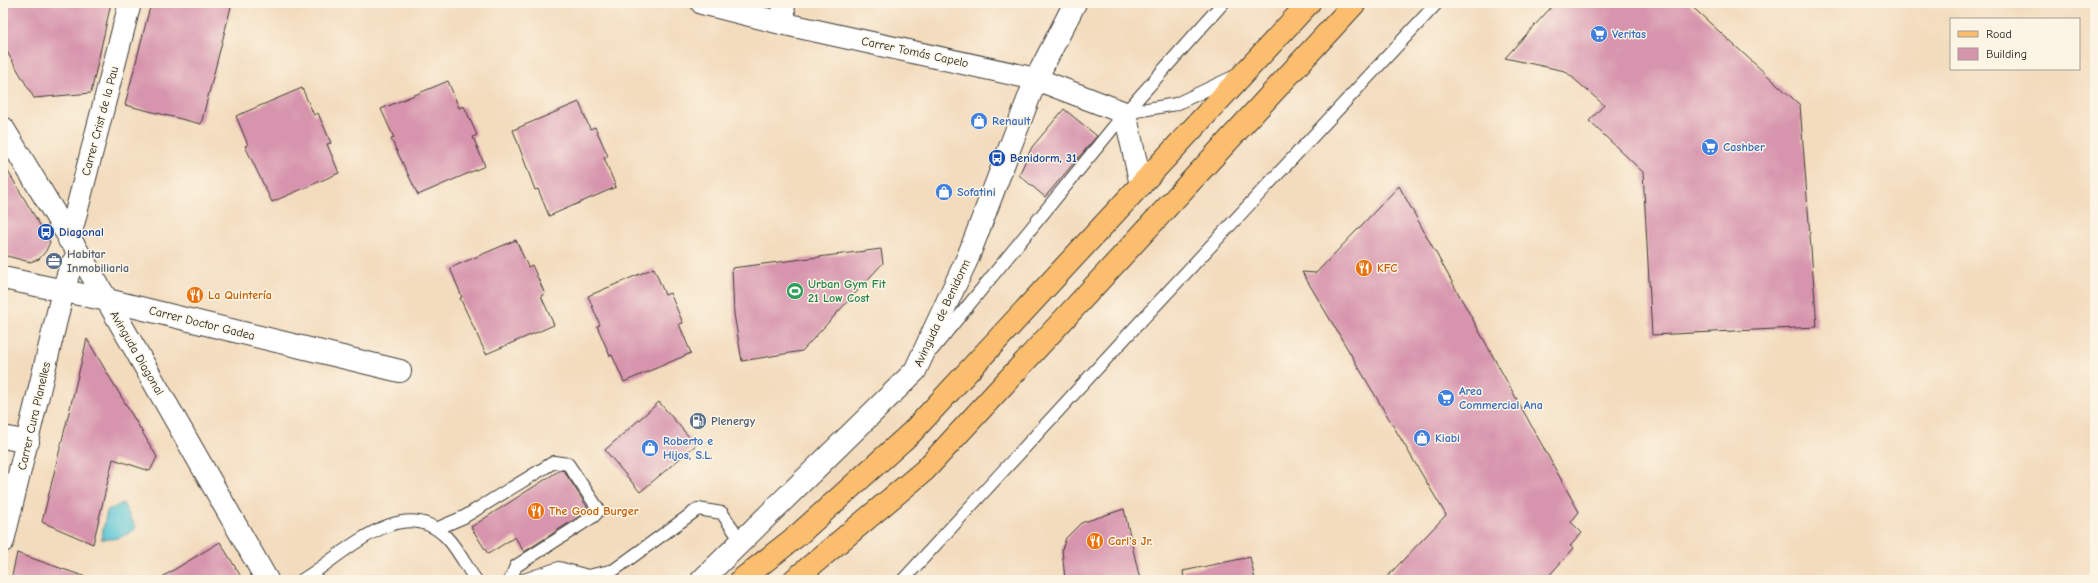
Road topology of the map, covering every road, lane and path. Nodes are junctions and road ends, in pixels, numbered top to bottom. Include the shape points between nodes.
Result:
1 (130, 3) edge
2 (702, 3) edge
3 (1075, 3) edge
4 (1223, 3) edge
5 (1309, 3) edge
6 (1355, 3) edge
7 (1437, 3) edge
8 (784, 13) edge
9 (1246, 71) junction
10 (1036, 79) junction
11 (1125, 113) junction
12 (3, 128) edge
13 (1141, 185) junction
14 (74, 248) junction
15 (3, 278) edge
16 (63, 290) junction
17 (107, 300) junction
18 (400, 371) dead end
19 (915, 371) junction
20 (3, 437) edge
21 (28, 442) junction
22 (436, 529) junction
23 (3, 541) edge
24 (741, 541) junction
25 (307, 579) edge
26 (267, 580) edge
27 (476, 580) edge
28 (510, 580) edge
29 (524, 580) edge
30 (702, 580) edge
31 (741, 580) edge
32 (794, 580) edge
33 (903, 580) edge

1 - 14 street, Carrer Crist de la Pau
2 - 8 street, Carrer Tomás Capelo
3 - 10 street, Avinguda de Benidorm
4 - 11 lane
5 - 9 main road
6 - 32 main road via 925,470
7 - 33 lane
8 - 10 street, Carrer Tomás Capelo
9 - 11 lane via 1176,104
9 - 13 main road
10 - 11 street, Carrer Tomás Capelo
10 - 19 street, Avinguda de Benidorm via 968,256
11 - 13 street
11 - 19 lane
12 - 14 street, Avinguda Diagonal
13 - 31 main road via 912,432 798,535
14 - 16 street, Carrer Crist de la Pau
14 - 17 street, Avinguda Diagonal
15 - 16 street, Carrer Doctor Gadea
16 - 17 street, Carrer Doctor Gadea
16 - 21 street, Carrer Cura Planelles
17 - 18 street, Carrer Doctor Gadea
17 - 26 street, Avinguda Diagonal
19 - 24 street, Avinguda de Benidorm
20 - 21 street
21 - 23 street, Carrer Cura Planelles
22 - 25 lane via 427,523 410,520 378,528
22 - 27 lane via 444,535
22 - 28 lane via 464,517 554,462 568,464 599,510 594,516 516,566
24 - 29 lane via 722,513 698,509 614,570 588,576 560,568
24 - 30 street, Avinguda de Benidorm

